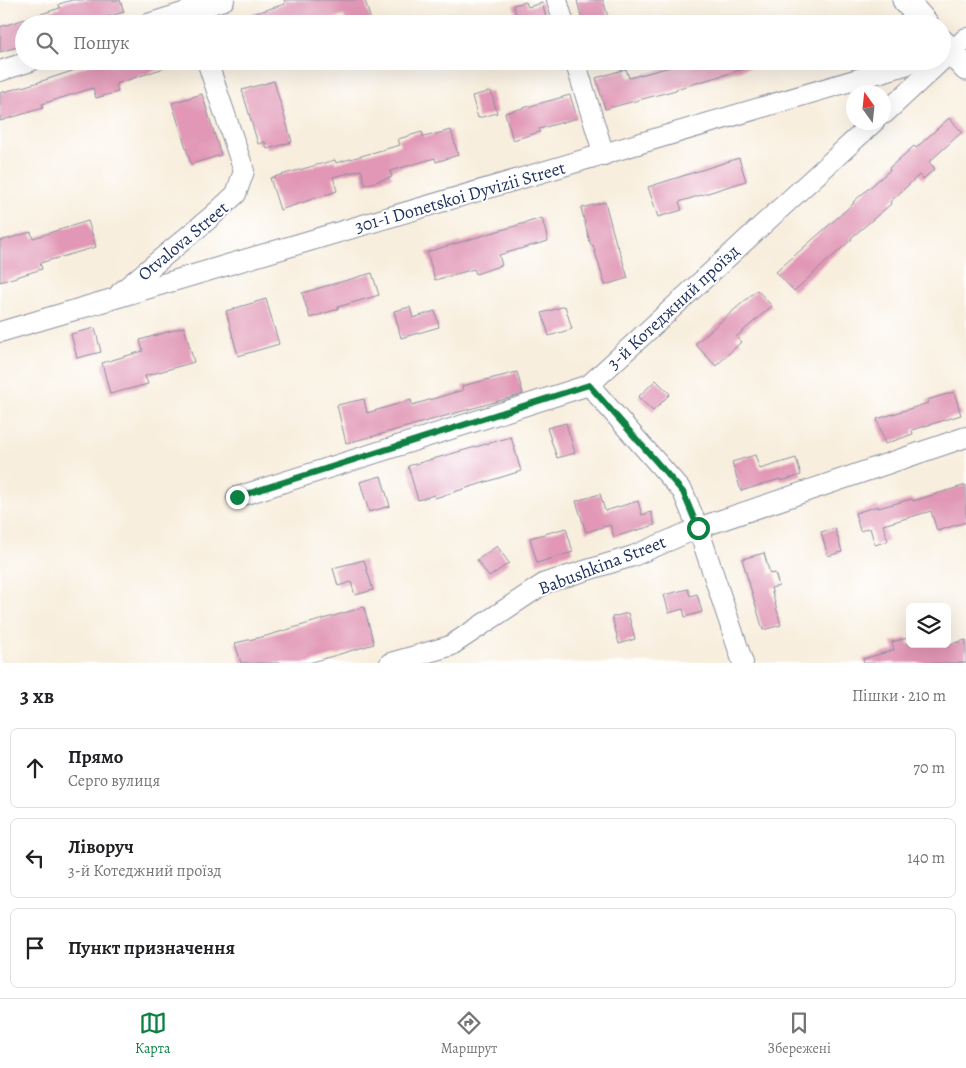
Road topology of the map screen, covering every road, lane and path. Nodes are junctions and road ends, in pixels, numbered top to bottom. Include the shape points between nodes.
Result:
1 (224, 0) edge
2 (557, 0) edge
3 (905, 0) edge
4 (191, 11) edge
5 (178, 15) edge
6 (561, 15) edge
7 (918, 15) edge
8 (15, 66) edge
9 (210, 70) edge
10 (578, 70) edge
11 (889, 70) edge
12 (932, 70) edge
13 (0, 71) edge
14 (891, 108) edge
15 (865, 130) edge
16 (604, 155) junction
17 (113, 299) junction
18 (0, 332) edge
19 (589, 385) junction
20 (966, 437) edge
21 (237, 497) dead end
22 (698, 528) junction
23 (390, 663) edge
24 (742, 663) edge

1 - 4 street
2 - 6 street
3 - 7 street
4 - 5 street
8 - 13 street
9 - 17 street, Otvalova Street via 244,171 236,194
10 - 16 street
11 - 16 street, 301-i Donetskoi Dyvizii Street
12 - 14 street
15 - 19 street, 3-й Котеджний проїзд
16 - 17 street, 301-i Donetskoi Dyvizii Street
17 - 18 street, 301-i Donetskoi Dyvizii Street
19 - 21 street, 3-й Котеджний проїзд
19 - 22 street via 683,492
20 - 22 street, Babushkina Street
22 - 23 street, Babushkina Street via 633,556 545,583 450,646
22 - 24 street

